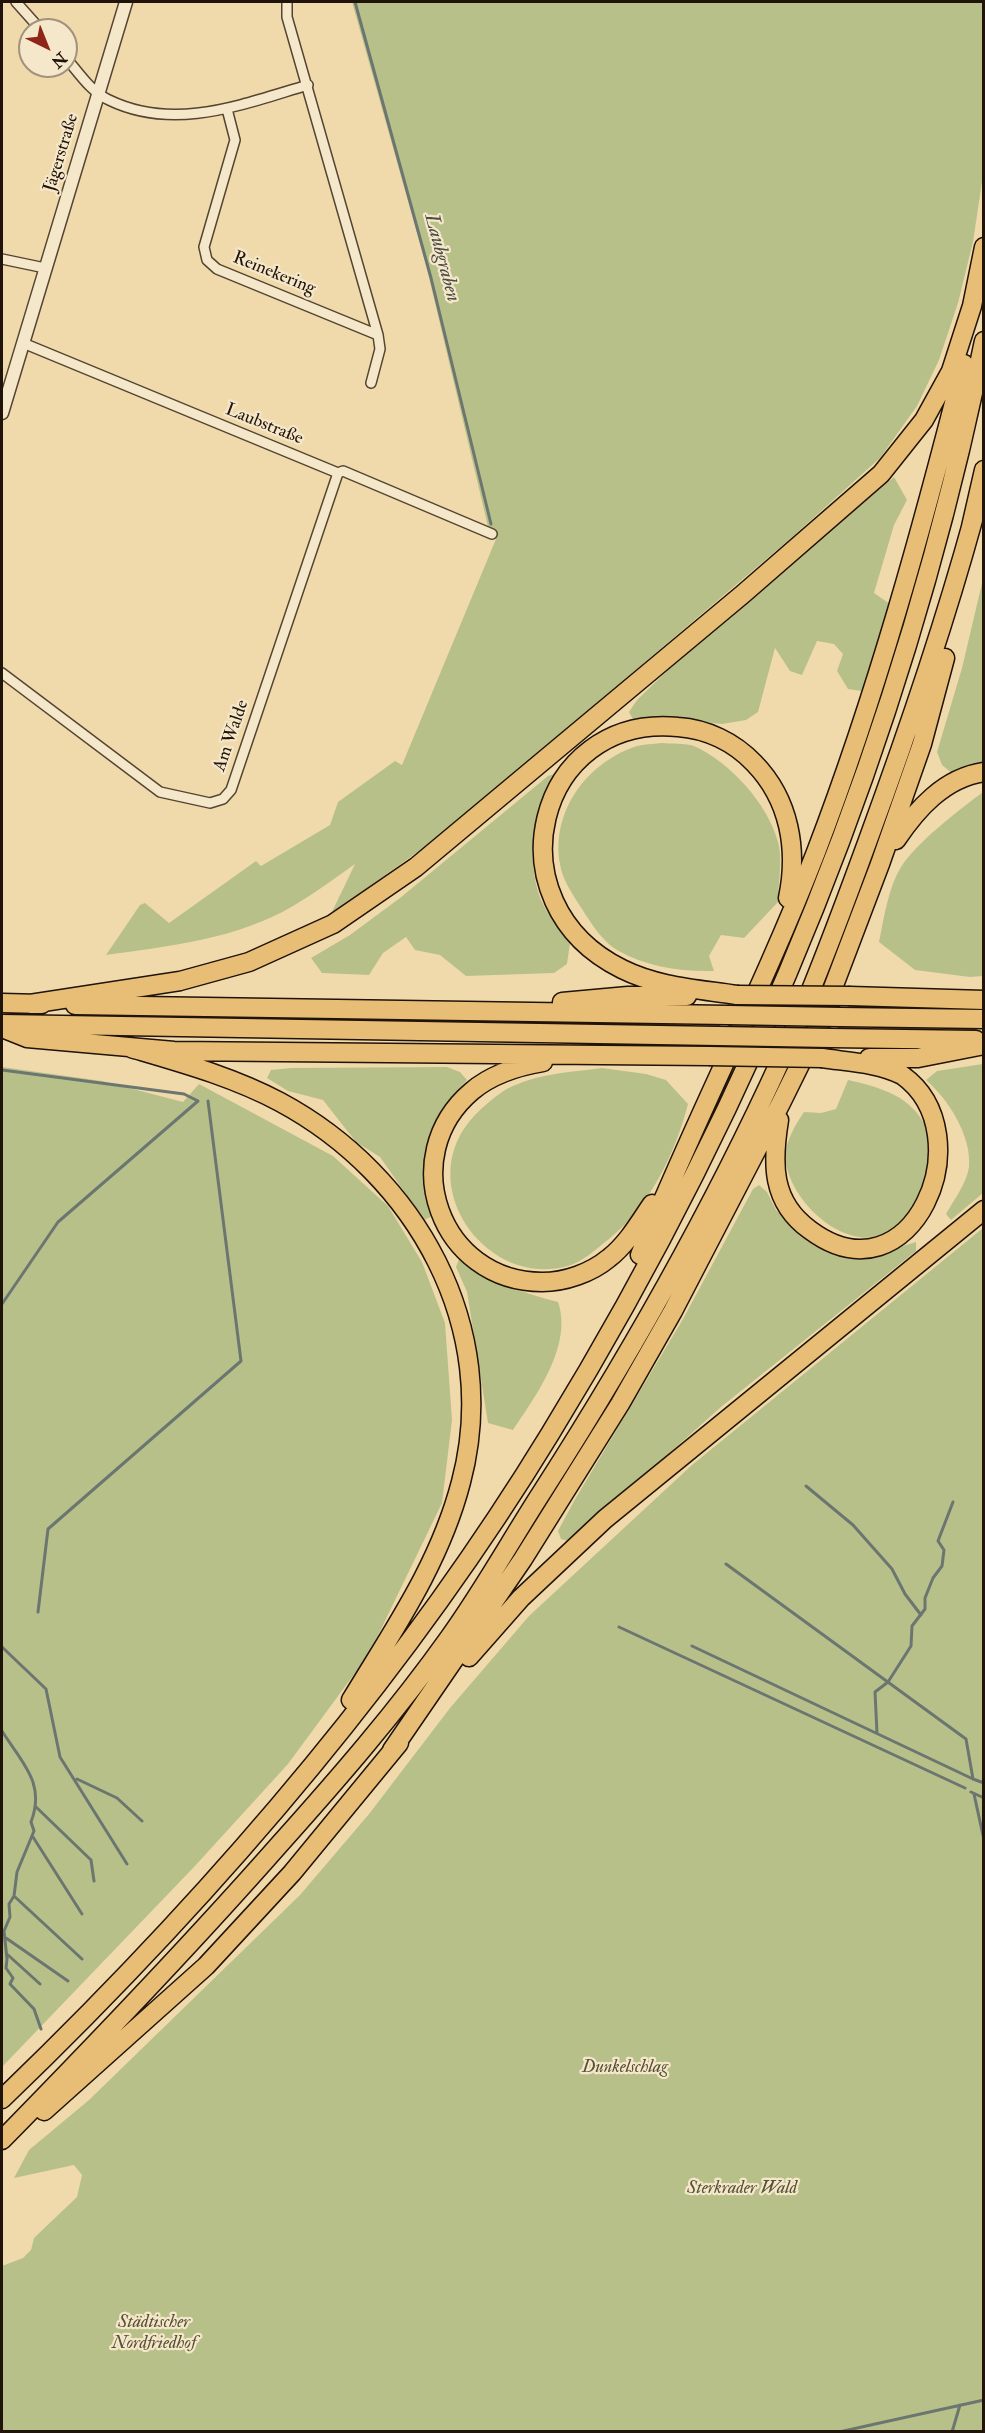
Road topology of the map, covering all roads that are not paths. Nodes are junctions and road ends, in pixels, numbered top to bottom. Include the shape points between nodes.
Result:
1 (16, 2) edge
2 (126, 2) edge
3 (287, 2) edge
4 (30, 18) edge
5 (78, 71) edge
6 (308, 86) junction
7 (98, 93) junction
8 (227, 109) junction
9 (984, 247) edge
10 (2, 259) edge
11 (45, 268) junction
12 (984, 277) edge
13 (378, 334) junction
14 (984, 341) edge
15 (23, 343) junction
16 (371, 383) dead end
17 (2, 413) edge
18 (984, 470) edge
19 (338, 473) junction
20 (973, 520) junction
21 (492, 534) dead end
22 (3, 679) edge
23 (984, 772) edge
24 (880, 864) junction
25 (776, 946) junction
26 (984, 992) edge
27 (737, 995) junction
28 (906, 998) junction
29 (984, 1000) edge
30 (2, 1003) edge
31 (30, 1004) junction
32 (504, 1012) junction
33 (984, 1019) edge
34 (2, 1026) edge
35 (984, 1043) edge
36 (131, 1048) junction
37 (580, 1055) junction
38 (822, 1058) junction
39 (782, 1103) junction
40 (675, 1171) junction
41 (984, 1210) edge
42 (607, 1337) junction
43 (392, 1750) junction
44 (310, 1768) junction
45 (2, 2099) edge
46 (2, 2140) edge
47 (2, 2145) edge

1 - 4 street
2 - 7 street, Jägerstraße
3 - 6 street via 287,17
5 - 7 street
6 - 8 street
6 - 13 street
7 - 8 street via 110,101 164,114
7 - 11 street, Jägerstraße
8 - 13 street, Reinekering via 235,140 204,247 207,260 217,269
9 - 31 highway via 972,306 951,371 924,420 880,474 416,867 333,924 249,962 172,983
10 - 11 street
11 - 15 street, Jägerstraße
12 - 25 highway via 938,467 884,654 838,792
13 - 16 street via 380,349
14 - 42 highway via 922,595 833,862 779,998 740,1082
15 - 17 street, Jägerstraße
15 - 19 street, Laubstraße
18 - 20 highway
19 - 21 street, Laubstraße via 343,471
19 - 22 street, Am Walde via 231,790 223,799 210,803 160,792
20 - 24 highway via 922,744
20 - 46 highway via 944,627 903,746 795,1027 688,1244 591,1417 450,1636 372,1737 198,1935
23 - 24 highway via 963,777 929,799
24 - 39 highway via 817,1030
25 - 27 highway via 792,880 791,840 781,802 751,760 721,738 700,730 654,726 611,738 569,772 550,806 542,848 548,890 566,923 596,954 624,970 662,983
25 - 40 highway
26 - 28 highway
27 - 28 highway, bridge
27 - 32 highway via 628,996
28 - 29 highway
30 - 31 highway
31 - 32 highway
32 - 33 highway, bridge
34 - 35 highway, bridge
34 - 36 highway via 27,1038
35 - 38 highway via 918,1058
36 - 37 highway
36 - 44 highway via 263,1094 308,1119 354,1152 385,1183 422,1231 447,1281 460,1322 471,1384 471,1427 461,1483 446,1528 400,1622
37 - 38 highway, bridge
37 - 40 highway via 497,1075 472,1091 450,1115 435,1151 433,1187 443,1220 457,1243 478,1262 505,1276 531,1282 572,1277 597,1266 619,1249
38 - 39 highway via 895,1072 923,1090 941,1111 951,1136 953,1164 946,1193 929,1218 907,1236 869,1247 838,1244 805,1227 784,1203 775,1177 774,1150
39 - 43 highway via 620,1404 523,1559
40 - 42 highway
41 - 43 highway via 605,1519 551,1568 491,1632
42 - 44 highway via 491,1525
43 - 47 highway via 292,1873 206,1966 66,2093
44 - 45 highway via 136,1965

